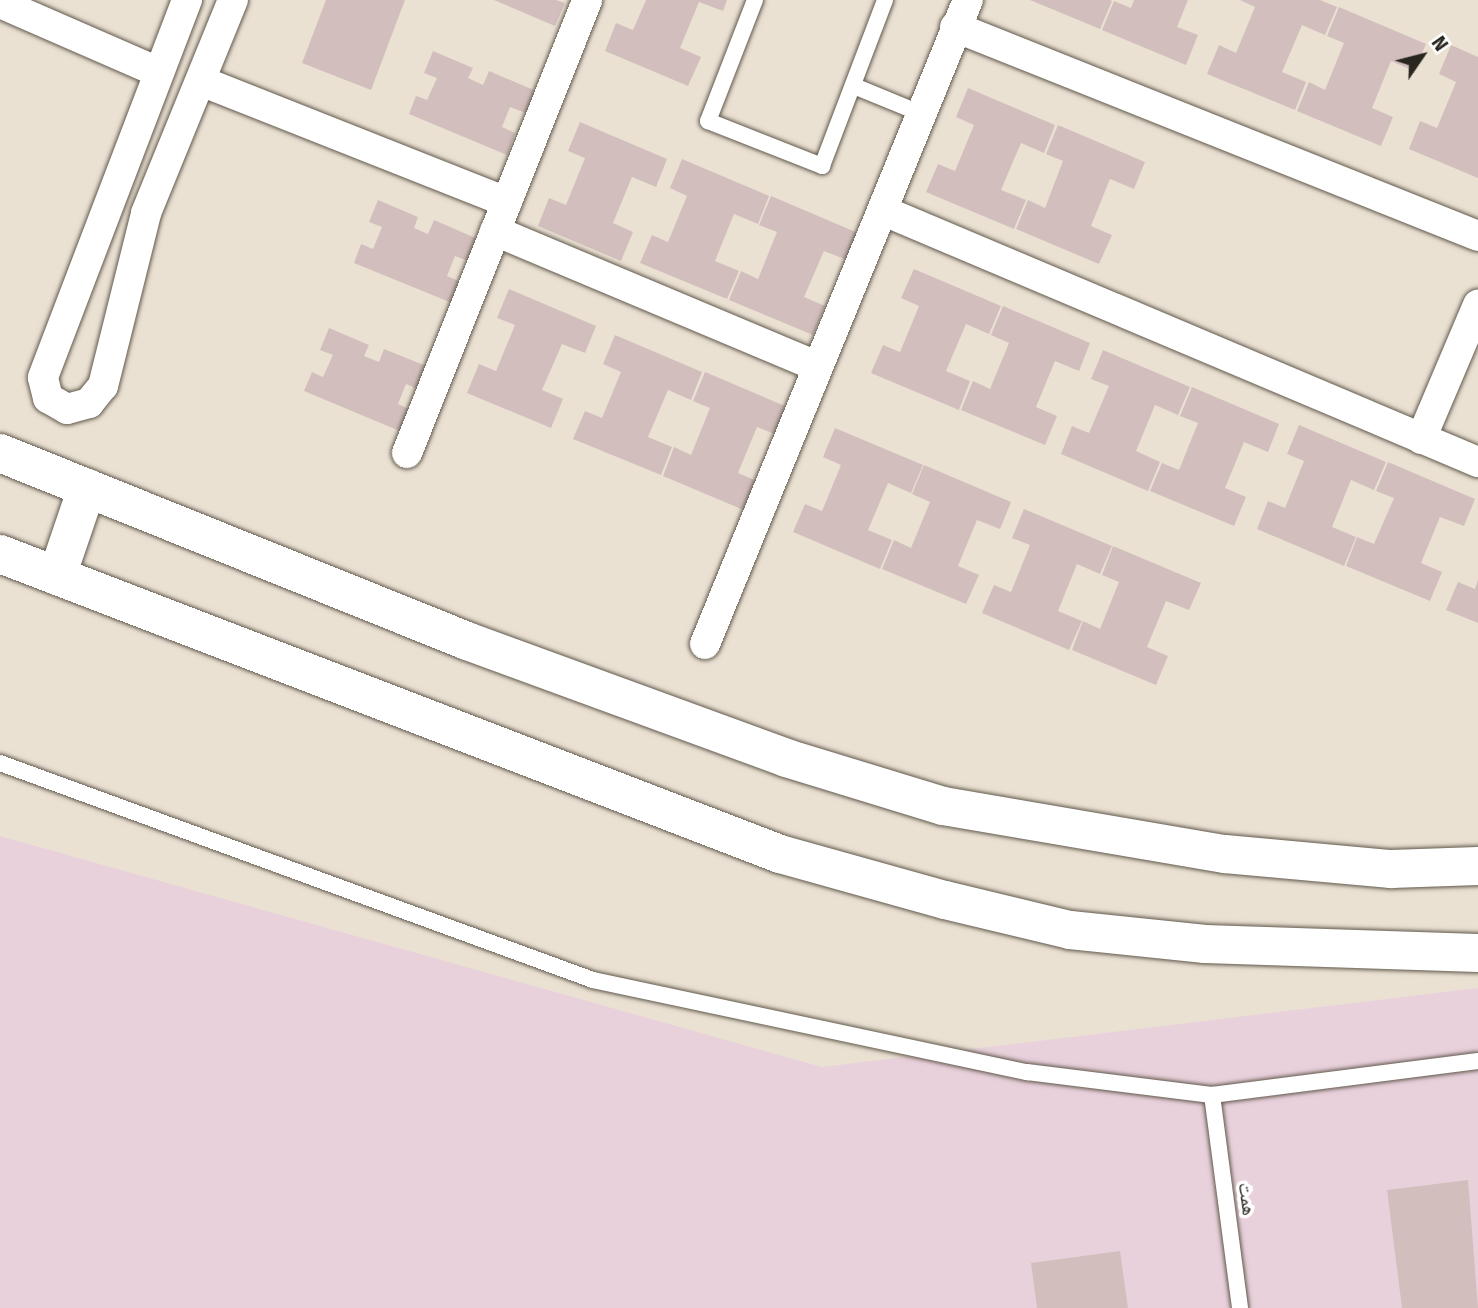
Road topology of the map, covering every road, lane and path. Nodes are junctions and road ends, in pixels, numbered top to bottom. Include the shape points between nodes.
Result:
1 (187, 0) edge
2 (233, 0) edge
3 (587, 0) edge
4 (755, 0) edge
5 (885, 0) edge
6 (968, 0) edge
7 (0, 4) edge
8 (955, 27) junction
9 (158, 72) junction
10 (201, 81) junction
11 (854, 86) junction
12 (922, 114) junction
13 (507, 202) junction
14 (884, 211) junction
15 (495, 230) junction
16 (1478, 236) edge
17 (1478, 305) edge
18 (816, 366) junction
19 (1421, 439) junction
20 (0, 453) edge
21 (407, 453) dead end
22 (1478, 462) edge
23 (87, 488) junction
24 (0, 554) edge
25 (57, 576) junction
26 (705, 644) dead end
27 (0, 763) edge
28 (1478, 866) edge
29 (1478, 953) edge
30 (1478, 1061) edge
31 (1212, 1095) junction
32 (1240, 1308) edge

1 - 9 street
2 - 10 street
3 - 13 street
4 - 11 lane via 708,121 822,166
5 - 11 lane
6 - 8 street
7 - 9 street
8 - 12 street
8 - 16 street
9 - 10 street via 46,369 44,392 66,409 89,403 103,386 146,213
10 - 13 street
11 - 12 lane
12 - 14 street
13 - 15 street
14 - 18 street
14 - 19 street
15 - 18 street
15 - 21 street
17 - 19 street
18 - 26 street
19 - 22 street
20 - 23 street
23 - 25 street
23 - 28 street via 467,641 786,758 943,806 1225,854 1391,869
24 - 25 street
25 - 29 street via 780,854 945,900 1070,930 1205,944
27 - 31 lane via 593,980 1027,1072
30 - 31 lane
31 - 32 lane, همت

